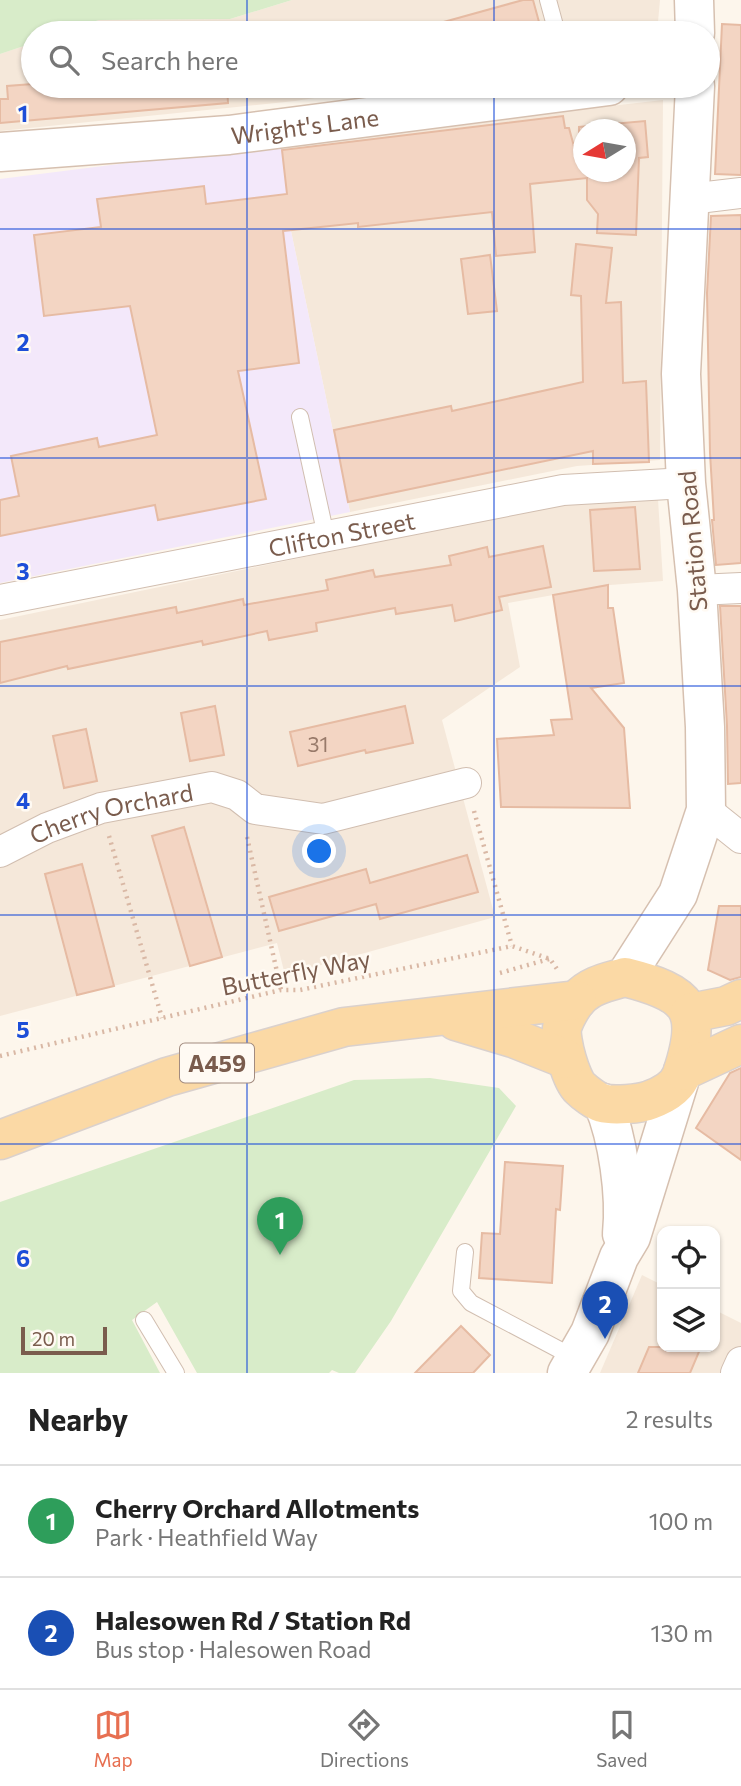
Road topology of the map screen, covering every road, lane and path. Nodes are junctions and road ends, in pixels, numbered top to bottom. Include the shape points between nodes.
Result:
1 (548, 0) edge
2 (694, 0) edge
3 (554, 21) edge
4 (695, 21) edge
5 (498, 98) edge
6 (694, 98) edge
7 (0, 152) edge
8 (741, 193) edge
9 (690, 199) junction
10 (300, 417) dead end
11 (686, 483) junction
12 (326, 536) junction
13 (741, 588) edge
14 (696, 590) junction
15 (0, 600) edge
16 (466, 783) joint
17 (237, 795) junction
18 (102, 808) junction
19 (706, 810) junction
20 (741, 838) edge
21 (0, 852) edge
22 (512, 946) junction
23 (625, 977) junction
24 (281, 990) junction
25 (741, 999) edge
26 (577, 1000) junction
27 (690, 1013) junction
28 (441, 1016) junction
29 (162, 1018) junction
30 (741, 1044) edge
31 (0, 1056) edge
32 (566, 1059) junction
33 (681, 1077) junction
34 (603, 1103) junction
35 (0, 1140) edge
36 (465, 1252) dead end
37 (619, 1256) junction
38 (144, 1320) dead end
39 (741, 1362) edge
40 (571, 1366) edge
41 (176, 1373) edge
42 (736, 1373) edge

1 - 3 lane
2 - 4 street
5 - 7 street, Wright's Lane via 229,135
6 - 9 street, Station Road
8 - 9 street
9 - 11 street, Station Road via 681,374
10 - 12 lane
11 - 12 street, Clifton Street via 563,490
11 - 14 street, Station Road
12 - 15 street, Clifton Street
13 - 14 street
14 - 19 street, Station Road
16 - 17 street, Cherry Orchard via 323,819 255,809
16 - 22 path
17 - 18 street, Cherry Orchard via 212,787
17 - 24 path
18 - 21 street, Cherry Orchard
18 - 29 path
19 - 20 street
19 - 23 street, Station Road via 678,894
22 - 24 path, Butterfly Way via 300,990
22 - 26 path via 550,959
23 - 26 main road, A459 via 596,985
23 - 27 main road via 671,993
24 - 29 path, Butterfly Way
25 - 27 main road
26 - 28 main road, A459
26 - 32 main road via 562,1028
27 - 33 main road via 690,1045
28 - 32 main road, A459
28 - 35 main road, A459 via 332,1030 167,1077
29 - 31 path, Butterfly Way
30 - 33 main road
32 - 34 main road via 578,1087
33 - 34 main road via 664,1095 640,1104
33 - 37 street via 631,1237
34 - 37 street via 610,1119 624,1213
36 - 40 lane via 461,1291 471,1303
37 - 40 street via 590,1333
38 - 41 lane
39 - 42 street

